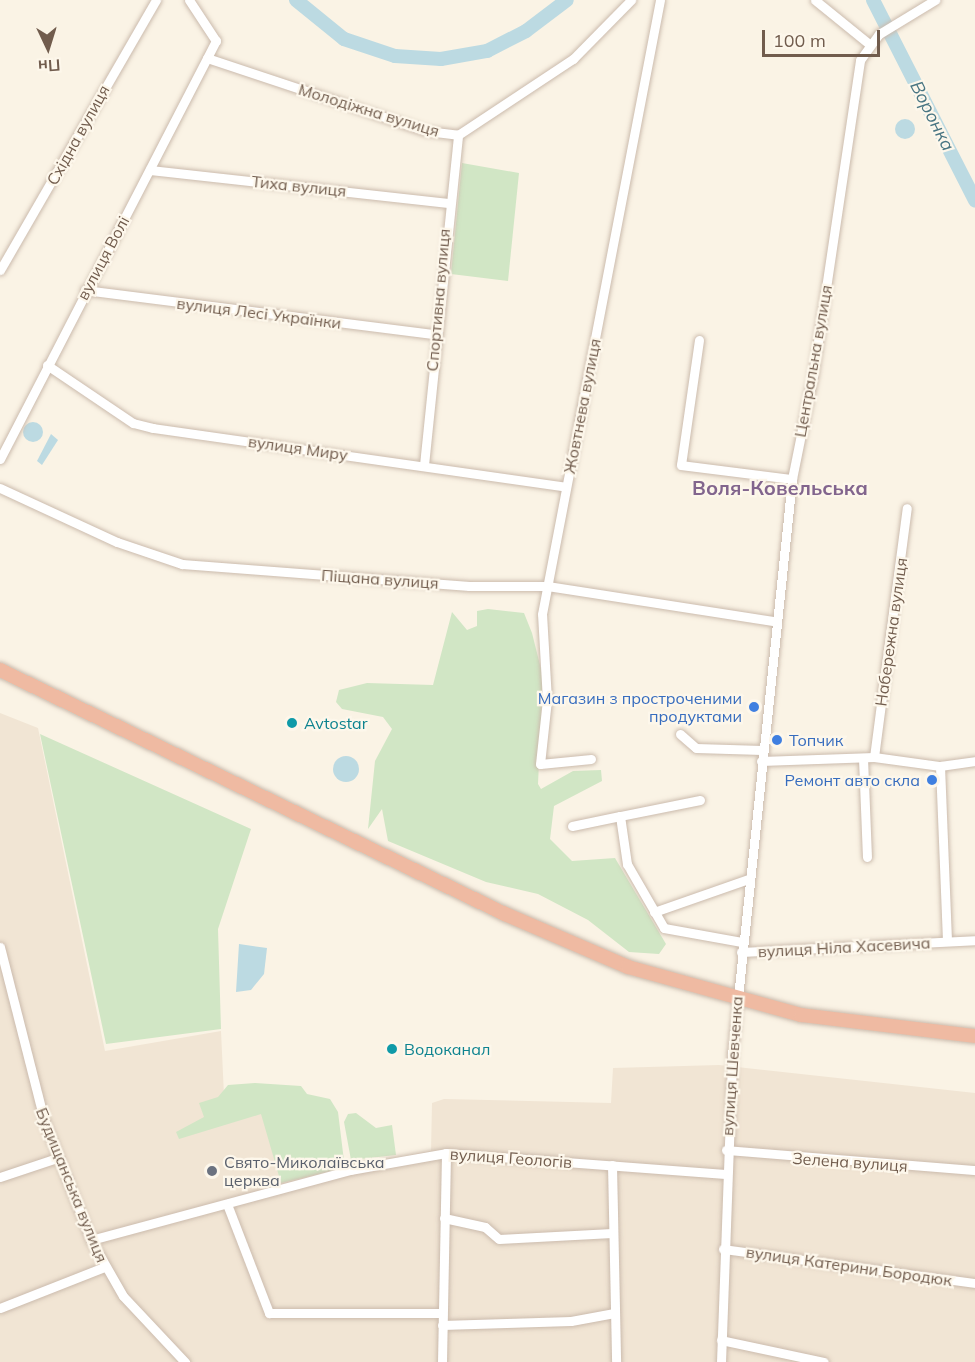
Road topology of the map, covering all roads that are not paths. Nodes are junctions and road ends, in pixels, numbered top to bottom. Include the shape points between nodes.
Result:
1 (156, 0) edge
2 (189, 0) edge
3 (632, 0) edge
4 (660, 0) edge
5 (815, 0) edge
6 (935, 0) edge
7 (868, 43) junction
8 (207, 58) junction
9 (458, 135) junction
10 (150, 170) junction
11 (448, 203) junction
12 (0, 270) edge
13 (85, 290) junction
14 (434, 334) junction
15 (699, 340) dead end
16 (47, 365) junction
17 (0, 459) edge
18 (424, 465) junction
19 (792, 479) junction
20 (566, 487) junction
21 (0, 488) edge
22 (907, 508) dead end
23 (547, 586) junction
24 (773, 621) junction
25 (0, 670) edge
26 (680, 734) dead end
27 (762, 750) junction
28 (874, 757) junction
29 (862, 758) junction
30 (591, 759) dead end
31 (761, 761) junction
32 (975, 761) edge
33 (940, 766) junction
34 (760, 771) joint
35 (700, 800) dead end
36 (620, 816) junction
37 (572, 826) dead end
38 (867, 857) dead end
39 (748, 879) junction
40 (654, 912) junction
41 (975, 940) edge
42 (947, 941) junction
43 (742, 942) junction
44 (0, 947) edge
45 (741, 952) junction
46 (737, 1001) junction
47 (975, 1036) edge
48 (726, 1150) junction
49 (446, 1153) junction
50 (57, 1158) junction
51 (612, 1165) junction
52 (975, 1170) edge
53 (724, 1174) junction
54 (0, 1177) edge
55 (227, 1204) junction
56 (444, 1218) junction
57 (612, 1233) junction
58 (91, 1240) junction
59 (723, 1249) junction
60 (104, 1267) junction
61 (975, 1283) edge
62 (0, 1308) edge
63 (442, 1313) junction
64 (614, 1313) junction
65 (442, 1325) junction
66 (721, 1340) junction
67 (185, 1362) edge
68 (442, 1362) edge
69 (616, 1362) edge
70 (721, 1362) edge
71 (824, 1362) edge

1 - 12 street, Східна вулиця
2 - 8 street, вулиця Волі via 213,31 216,41
3 - 9 street, Молодіжна вулиця via 573,59
4 - 20 street, Жовтнева вулиця
5 - 7 street
6 - 7 street
7 - 19 street, Центральна вулиця via 851,108 813,375
8 - 9 street, Молодіжна вулиця via 427,131
8 - 10 street, вулиця Волі
9 - 11 street, Спортивна вулиця
10 - 11 street, Тиха вулиця
10 - 13 street, вулиця Волі
11 - 14 street, Спортивна вулиця
13 - 14 street, вулиця Лесі Українки
13 - 16 street, вулиця Волі
14 - 18 street, Спортивна вулиця
15 - 19 street via 681,465
16 - 17 street, вулиця Волі
16 - 18 street, вулиця Миру via 134,423
18 - 20 street, вулиця Миру
19 - 24 street, Центральна вулиця
20 - 23 street, Жовтнева вулиця
21 - 23 street, Піщана вулиця via 117,542 182,564 469,586
22 - 28 street, Набережна вулиця
23 - 24 street, Піщана вулиця
23 - 30 street, Жовтнева вулиця via 542,626 547,700 540,764
24 - 27 street, Центральна вулиця
25 - 46 highway via 565,941
26 - 27 street via 696,748
27 - 31 street, Центральна вулиця
28 - 29 street
28 - 33 street
29 - 31 street
29 - 38 street
31 - 34 street, Центральна вулиця
32 - 33 street
33 - 42 street, вулиця Ніла Хасевича
34 - 39 street, вулиця Шевченка
35 - 36 street
36 - 37 street
36 - 40 street via 627,864
39 - 40 street
39 - 43 street, вулиця Шевченка
40 - 43 street via 676,934
41 - 42 street, вулиця Ніла Хасевича
42 - 45 street, вулиця Ніла Хасевича
43 - 45 street, вулиця Шевченка
44 - 50 street, Будищанська вулиця
45 - 46 street, вулиця Шевченка
46 - 47 highway via 861,1024
46 - 48 street, вулиця Шевченка
48 - 52 street, Зелена вулиця
48 - 53 street, вулиця Шевченка
49 - 51 street, вулиця Геологів
49 - 55 street, вулиця Геологів via 350,1170
49 - 56 street
50 - 54 street
50 - 58 street, Будищанська вулиця
51 - 53 street, вулиця Геологів
51 - 57 street
53 - 59 street, вулиця Шевченка
55 - 58 street, вулиця Геологів
55 - 63 street via 269,1313
56 - 57 street via 485,1227 499,1239
56 - 63 street
57 - 64 street
58 - 60 street, Будищанська вулиця
59 - 61 street, вулиця Катерини Бородюк
59 - 66 street, вулиця Шевченка
60 - 62 street
60 - 67 street, Будищанська вулиця via 123,1296
63 - 65 street
64 - 65 street via 571,1321
64 - 69 street
65 - 68 street
66 - 70 street, вулиця Шевченка
66 - 71 street

